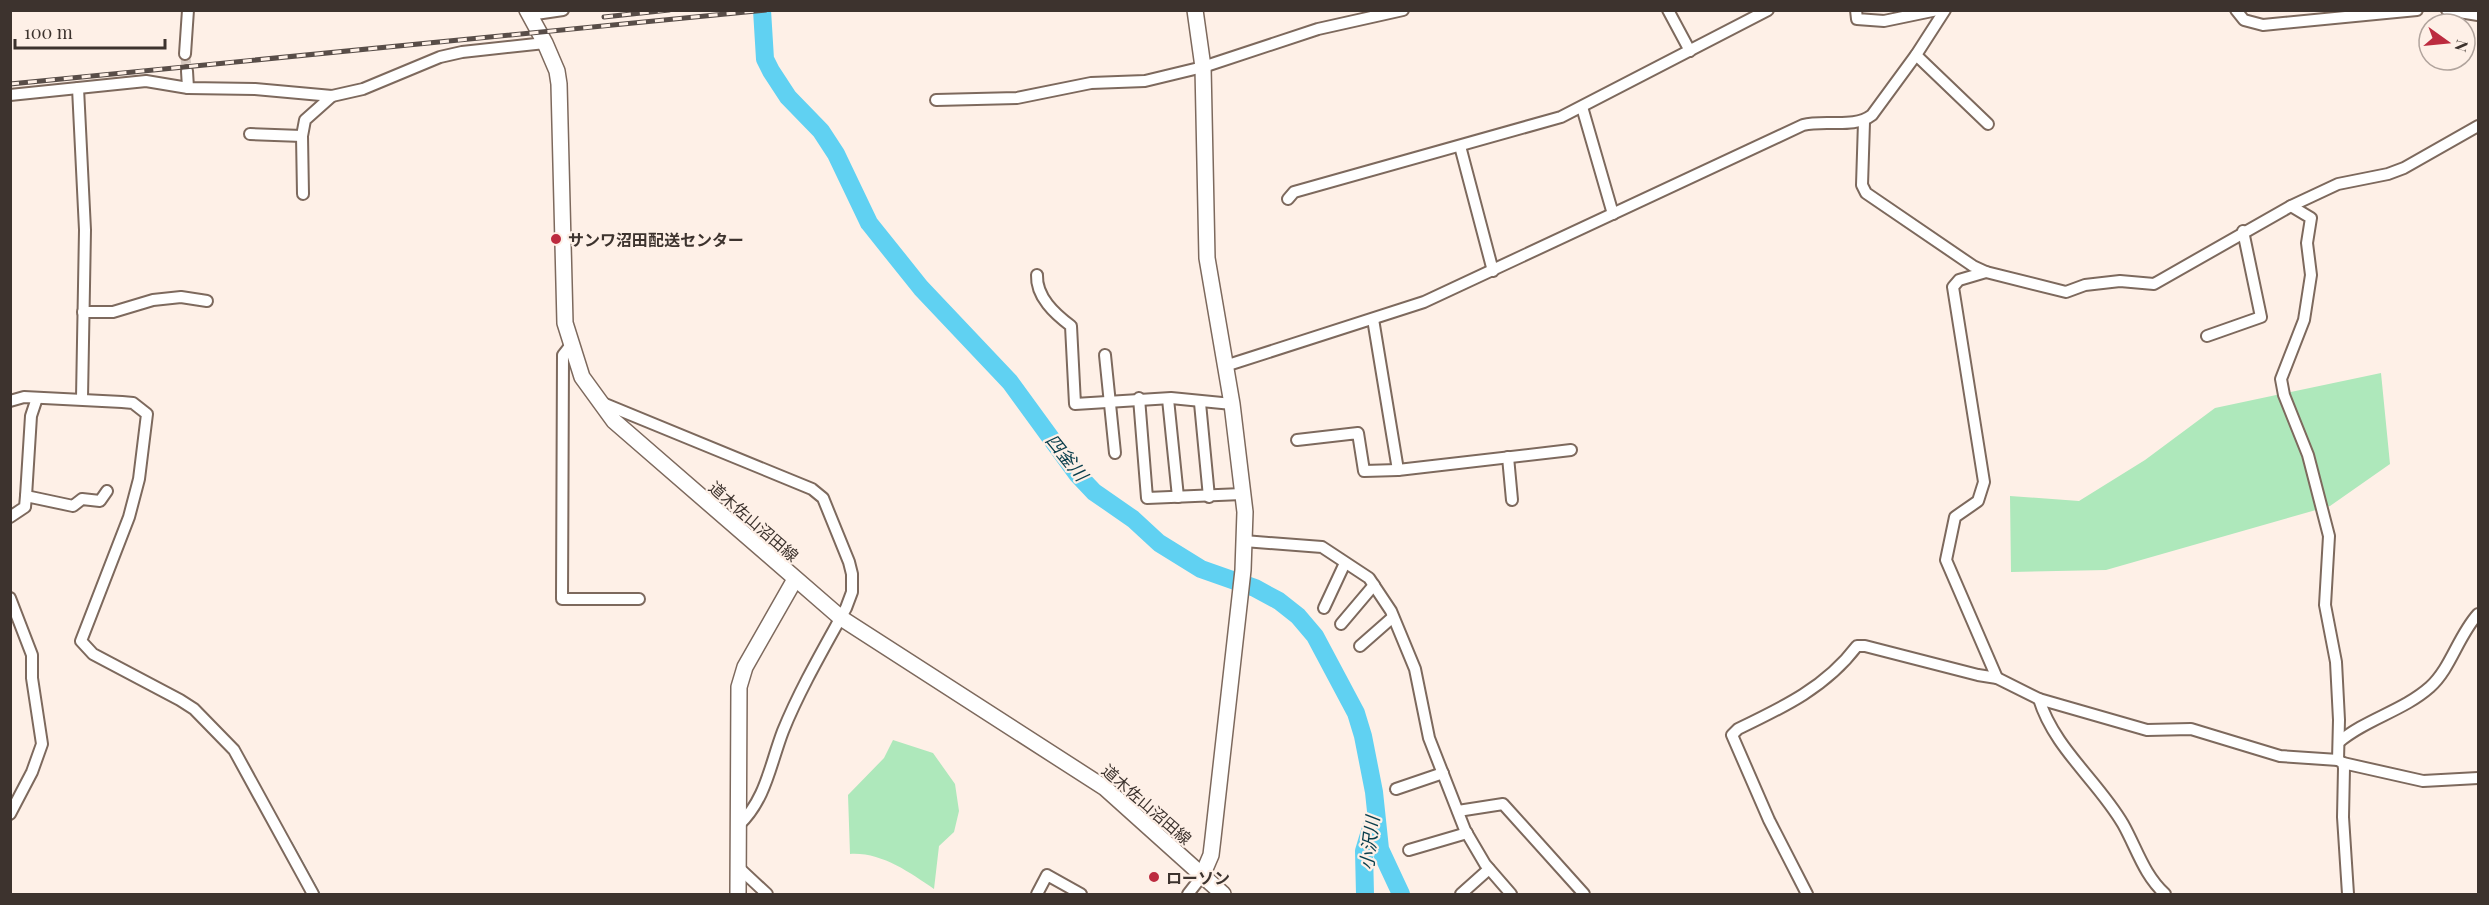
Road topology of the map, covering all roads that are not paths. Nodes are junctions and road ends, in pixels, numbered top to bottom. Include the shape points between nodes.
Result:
1 (188, 10) edge
2 (563, 10) edge
3 (1195, 10) edge
4 (1403, 10) edge
5 (1668, 10) edge
6 (1768, 10) edge
7 (1856, 10) edge
8 (1937, 10) edge
9 (1945, 10) edge
10 (2236, 10) edge
11 (2417, 10) edge
12 (2446, 10) edge
13 (528, 13) edge
14 (2478, 15) edge
15 (546, 44) junction
16 (1690, 51) junction
17 (185, 54) tunnel mouth
18 (1917, 55) junction
19 (1203, 67) junction
20 (187, 71) tunnel mouth
21 (78, 88) junction
22 (189, 88) junction
23 (10, 95) edge
24 (332, 96) junction
25 (936, 100) dead end
26 (1582, 107) junction
27 (1864, 122) junction
28 (1988, 124) dead end
29 (2478, 126) edge
30 (250, 134) dead end
31 (302, 136) junction
32 (1460, 146) junction
33 (303, 194) dead end
34 (1288, 199) dead end
35 (2291, 206) junction
36 (1613, 214) junction
37 (2243, 231) junction
38 (1493, 271) junction
39 (1986, 272) junction
40 (1037, 275) dead end
41 (207, 301) dead end
42 (83, 312) junction
43 (1373, 319) junction
44 (2207, 336) dead end
45 (570, 346) junction
46 (1105, 355) dead end
47 (1226, 366) junction
48 (37, 398) junction
49 (82, 398) junction
50 (1139, 399) junction
51 (1168, 399) junction
52 (597, 400) junction
53 (10, 401) edge
54 (1110, 401) junction
55 (1200, 403) junction
56 (1232, 404) junction
57 (1297, 440) dead end
58 (1571, 450) dead end
59 (1115, 453) dead end
60 (1508, 457) junction
61 (1398, 470) junction
62 (107, 491) dead end
63 (1242, 494) junction
64 (26, 496) junction
65 (1209, 496) junction
66 (1178, 497) junction
67 (1512, 500) dead end
68 (10, 517) edge
69 (1244, 541) junction
70 (1346, 562) junction
71 (795, 580) junction
72 (1374, 585) junction
73 (10, 598) edge
74 (639, 599) dead end
75 (1324, 608) dead end
76 (2478, 614) edge
77 (841, 618) junction
78 (1393, 618) junction
79 (1341, 624) dead end
80 (1360, 646) dead end
81 (1997, 678) junction
82 (2039, 699) junction
83 (2339, 742) junction
84 (2340, 761) junction
85 (1443, 773) junction
86 (2478, 777) edge
87 (1396, 789) dead end
88 (1458, 811) junction
89 (10, 814) edge
90 (739, 825) junction
91 (1467, 833) junction
92 (1409, 850) dead end
93 (738, 867) junction
94 (1489, 869) junction
95 (1202, 876) junction
96 (313, 894) edge
97 (738, 894) edge
98 (767, 894) edge
99 (1037, 894) edge
100 (1082, 894) edge
101 (1188, 894) edge
102 (1223, 894) edge
103 (1461, 894) edge
104 (1511, 894) edge
105 (1584, 894) edge
106 (1808, 894) edge
107 (2165, 894) edge
108 (2348, 894) edge

1 - 17 street
2 - 13 street
3 - 19 street
4 - 19 street via 1318,29
5 - 16 street
6 - 16 street
7 - 8 street via 1857,19 1884,21
9 - 18 street
10 - 11 street via 2244,20 2263,25
12 - 14 street
13 - 15 street, 道木佐山沼田線
15 - 24 street via 440,57 363,89
15 - 45 street, 道木佐山沼田線 via 559,84 565,323
16 - 26 street
18 - 27 street
18 - 28 street
19 - 25 street via 1144,81 1091,83 1017,98
19 - 47 street via 1207,258
20 - 22 street
21 - 22 street via 146,81
21 - 23 street
21 - 42 street via 85,230
22 - 24 street
24 - 31 street via 310,113
26 - 32 street via 1544,123
26 - 36 street
27 - 36 street via 1803,125
27 - 39 street via 1862,185 1866,193 1957,257
29 - 35 street via 2388,174 2338,184
30 - 31 street
31 - 33 street
32 - 34 street via 1294,192
32 - 38 street
35 - 37 street
35 - 83 street via 2311,218 2307,243 2311,275 2304,320 2281,379 2283,395 2311,465 2329,536 2325,604 2336,662
36 - 38 street
37 - 39 street via 2154,284 2120,281 2085,285 2066,292
37 - 44 street via 2261,317
38 - 43 street via 1424,302
39 - 81 street via 1959,280 1953,287 1984,478 1978,501 1955,517 1945,555
40 - 54 street via 1036,284 1053,313 1071,326 1075,404
41 - 42 street via 181,297 153,300 113,312
42 - 49 street
43 - 47 street
43 - 61 street
45 - 52 street, 道木佐山沼田線 via 582,377
45 - 74 street via 563,355 562,599
46 - 54 street
47 - 56 street
48 - 49 street
48 - 53 street
48 - 64 street via 31,416
49 - 96 street via 133,404 147,414 148,426 129,517 81,641 93,654 194,710 234,750
50 - 51 street
50 - 54 street
50 - 66 street via 1148,498
51 - 55 street
51 - 66 street
52 - 71 street, 道木佐山沼田線 via 614,421
52 - 77 street via 812,489 823,498 852,574 852,592
54 - 59 street
55 - 56 street
55 - 65 street
56 - 63 street
57 - 61 street via 1358,433 1364,471
58 - 60 street
60 - 61 street
60 - 67 street
62 - 64 street via 100,501 82,499 72,506
63 - 65 street
63 - 69 street
64 - 68 street via 25,507
65 - 66 street
69 - 70 street via 1322,547
69 - 95 street via 1211,855
70 - 72 street
70 - 75 street
71 - 77 street, 道木佐山沼田線
71 - 90 street via 745,667 739,687
72 - 78 street
72 - 79 street
73 - 89 street via 32,655 42,744
76 - 83 street via 2432,686
77 - 90 street via 784,730 761,797
77 - 95 street, 道木佐山沼田線 via 1106,788
78 - 80 street
78 - 85 street via 1415,669 1429,738
81 - 82 street
81 - 106 street via 1857,646 1843,664 1808,694 1732,735 1769,820
82 - 84 street via 2147,730 2192,729 2280,756
82 - 107 street via 2050,727 2123,823 2152,882
83 - 84 street
84 - 86 street via 2422,781
84 - 108 street
85 - 87 street
85 - 88 street
88 - 91 street
88 - 105 street via 1503,804
90 - 93 street
91 - 92 street
91 - 94 street
93 - 97 street
93 - 98 street
94 - 103 street
94 - 104 street
95 - 101 street
95 - 102 street, 道木佐山沼田線
99 - 100 street via 1047,875

